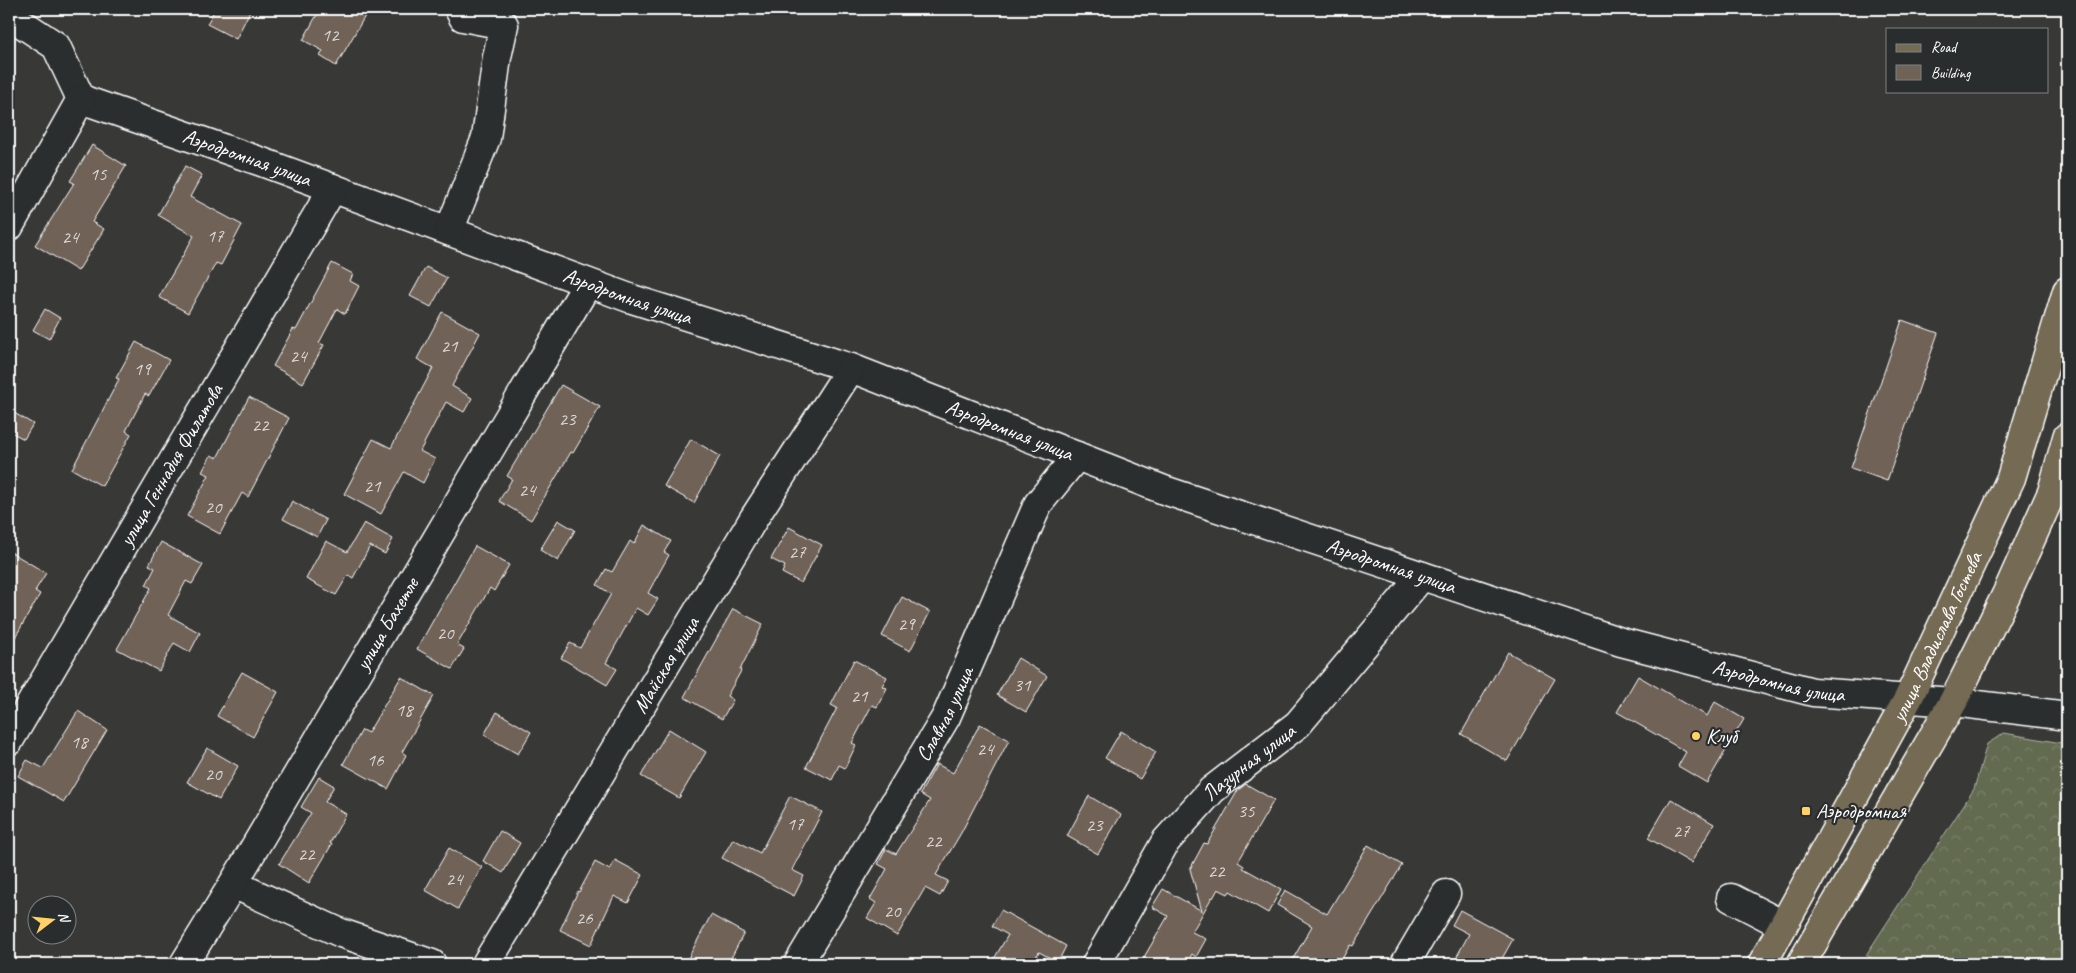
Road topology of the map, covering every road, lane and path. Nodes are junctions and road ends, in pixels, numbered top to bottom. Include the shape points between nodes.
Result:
1 (459, 9) edge
2 (9, 15) edge
3 (82, 99) junction
4 (333, 188) junction
5 (9, 227) edge
6 (449, 231) junction
7 (588, 283) junction
8 (2067, 291) edge
9 (851, 368) junction
10 (2067, 437) edge
11 (1077, 456) junction
12 (2060, 495) edge
13 (1422, 576) junction
14 (1908, 699) junction
15 (1953, 702) junction
16 (2067, 716) edge
17 (9, 741) edge
18 (233, 884) junction
19 (1446, 894) dead end
20 (1731, 898) dead end
21 (1784, 925) junction
22 (184, 964) edge
23 (432, 964) edge
24 (486, 964) edge
25 (798, 964) edge
26 (1096, 964) edge
27 (1405, 964) edge
28 (1762, 964) edge
29 (1801, 964) edge

1 - 6 street via 463,17 504,25 486,138
2 - 3 street via 56,46
3 - 4 street, Аэродромная улица
3 - 5 street
4 - 6 street, Аэродромная улица
4 - 17 street, улица Геннадия Филатова
6 - 7 street, Аэродромная улица
7 - 9 street, Аэродромная улица
7 - 18 street, улица Бахетле
8 - 14 main road, улица Владислава Гостева via 2011,478
9 - 11 street, Аэродромная улица
9 - 24 street, Майская улица via 754,518
10 - 12 main road, улица Владислава Гостева
11 - 13 street, Аэродромная улица via 1164,490
11 - 25 street, Славная улица via 1038,504 946,716
12 - 15 main road, улица Владислава Гостева
13 - 14 street, Аэродромная улица via 1621,642 1813,692
13 - 26 street, Лазурная улица via 1298,724 1212,790 1166,842
14 - 15 street, Аэродромная улица
14 - 21 main road, улица Владислава Гостева
15 - 16 street, Аэродромная улица
15 - 29 main road, улица Владислава Гостева
18 - 22 street, улица Бахетле
18 - 23 street via 341,933
19 - 27 street
20 - 21 street
21 - 28 main road, улица Владислава Гостева

